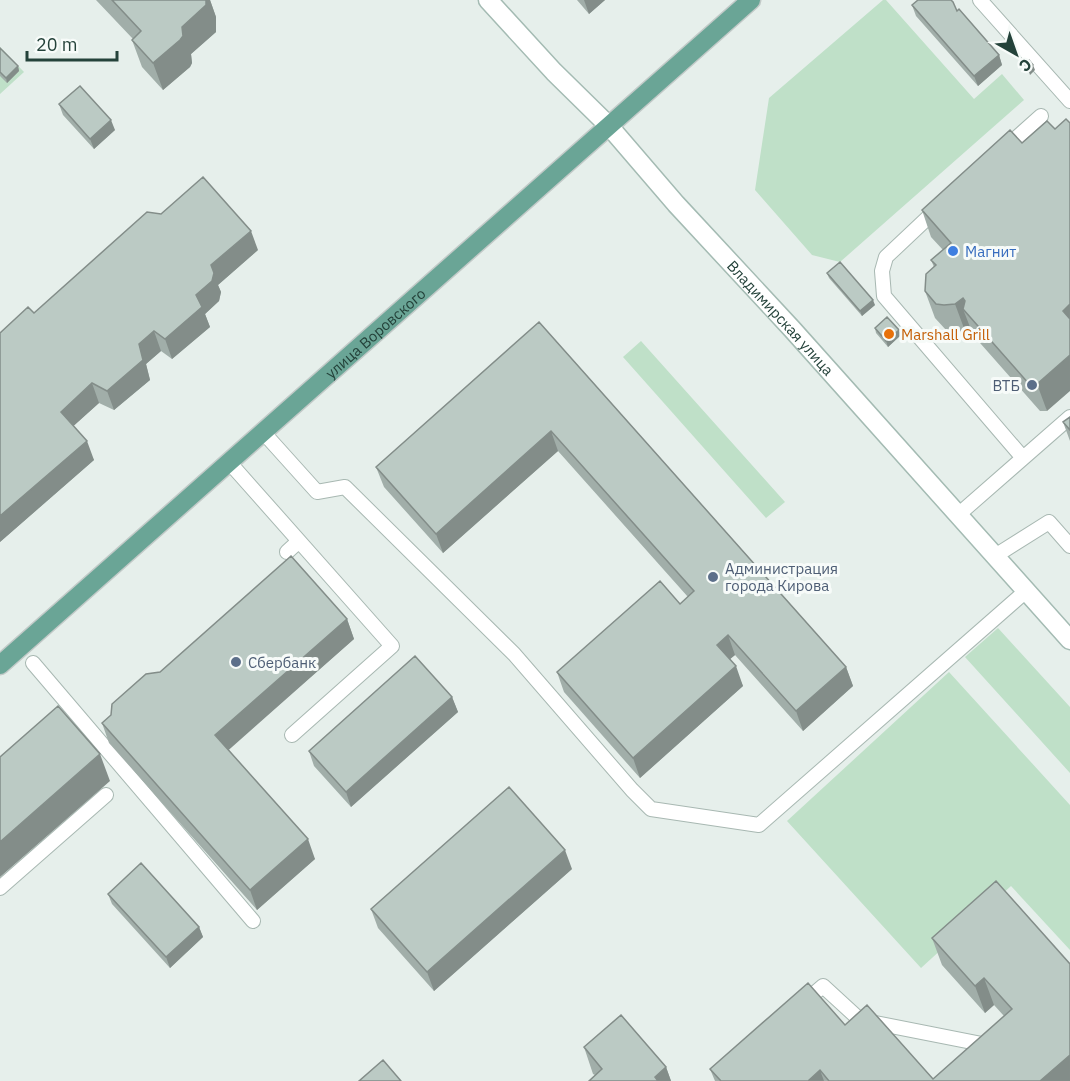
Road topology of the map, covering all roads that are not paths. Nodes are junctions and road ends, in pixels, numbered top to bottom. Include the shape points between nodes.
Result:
1 (488, 0) edge
2 (751, 0) edge
3 (980, 0) edge
4 (1070, 101) edge
5 (1041, 116) dead end
6 (609, 126) junction
7 (992, 160) edge
8 (950, 197) edge
9 (1070, 417) edge
10 (263, 432) junction
11 (1023, 458) junction
12 (229, 462) junction
13 (958, 515) junction
14 (299, 541) junction
15 (1070, 546) edge
16 (287, 552) dead end
17 (995, 556) junction
18 (1026, 591) junction
19 (1070, 640) edge
20 (33, 663) dead end
21 (0, 665) edge
22 (292, 735) dead end
23 (106, 795) dead end
24 (0, 888) edge
25 (253, 921) dead end
26 (790, 1013) edge
27 (973, 1059) edge

1 - 6 main road, Владимирская улица
2 - 6 main road, улица Воровского
3 - 4 lane
5 - 7 lane
6 - 10 main road, улица Воровского
6 - 13 main road, Владимирская улица
8 - 11 lane via 886,257 882,271 884,296
9 - 11 lane
10 - 12 main road, улица Воровского
10 - 18 lane via 317,492 345,487 514,654 651,808 759,825
11 - 13 lane
12 - 14 lane
12 - 21 main road, улица Воровского
13 - 17 main road, Владимирская улица
14 - 16 lane
14 - 22 lane via 392,646
15 - 17 lane via 1049,522
17 - 18 main road, Владимирская улица
18 - 19 main road, Владимирская улица
20 - 25 lane
23 - 24 lane
26 - 27 lane via 823,986 860,1020 993,1042

